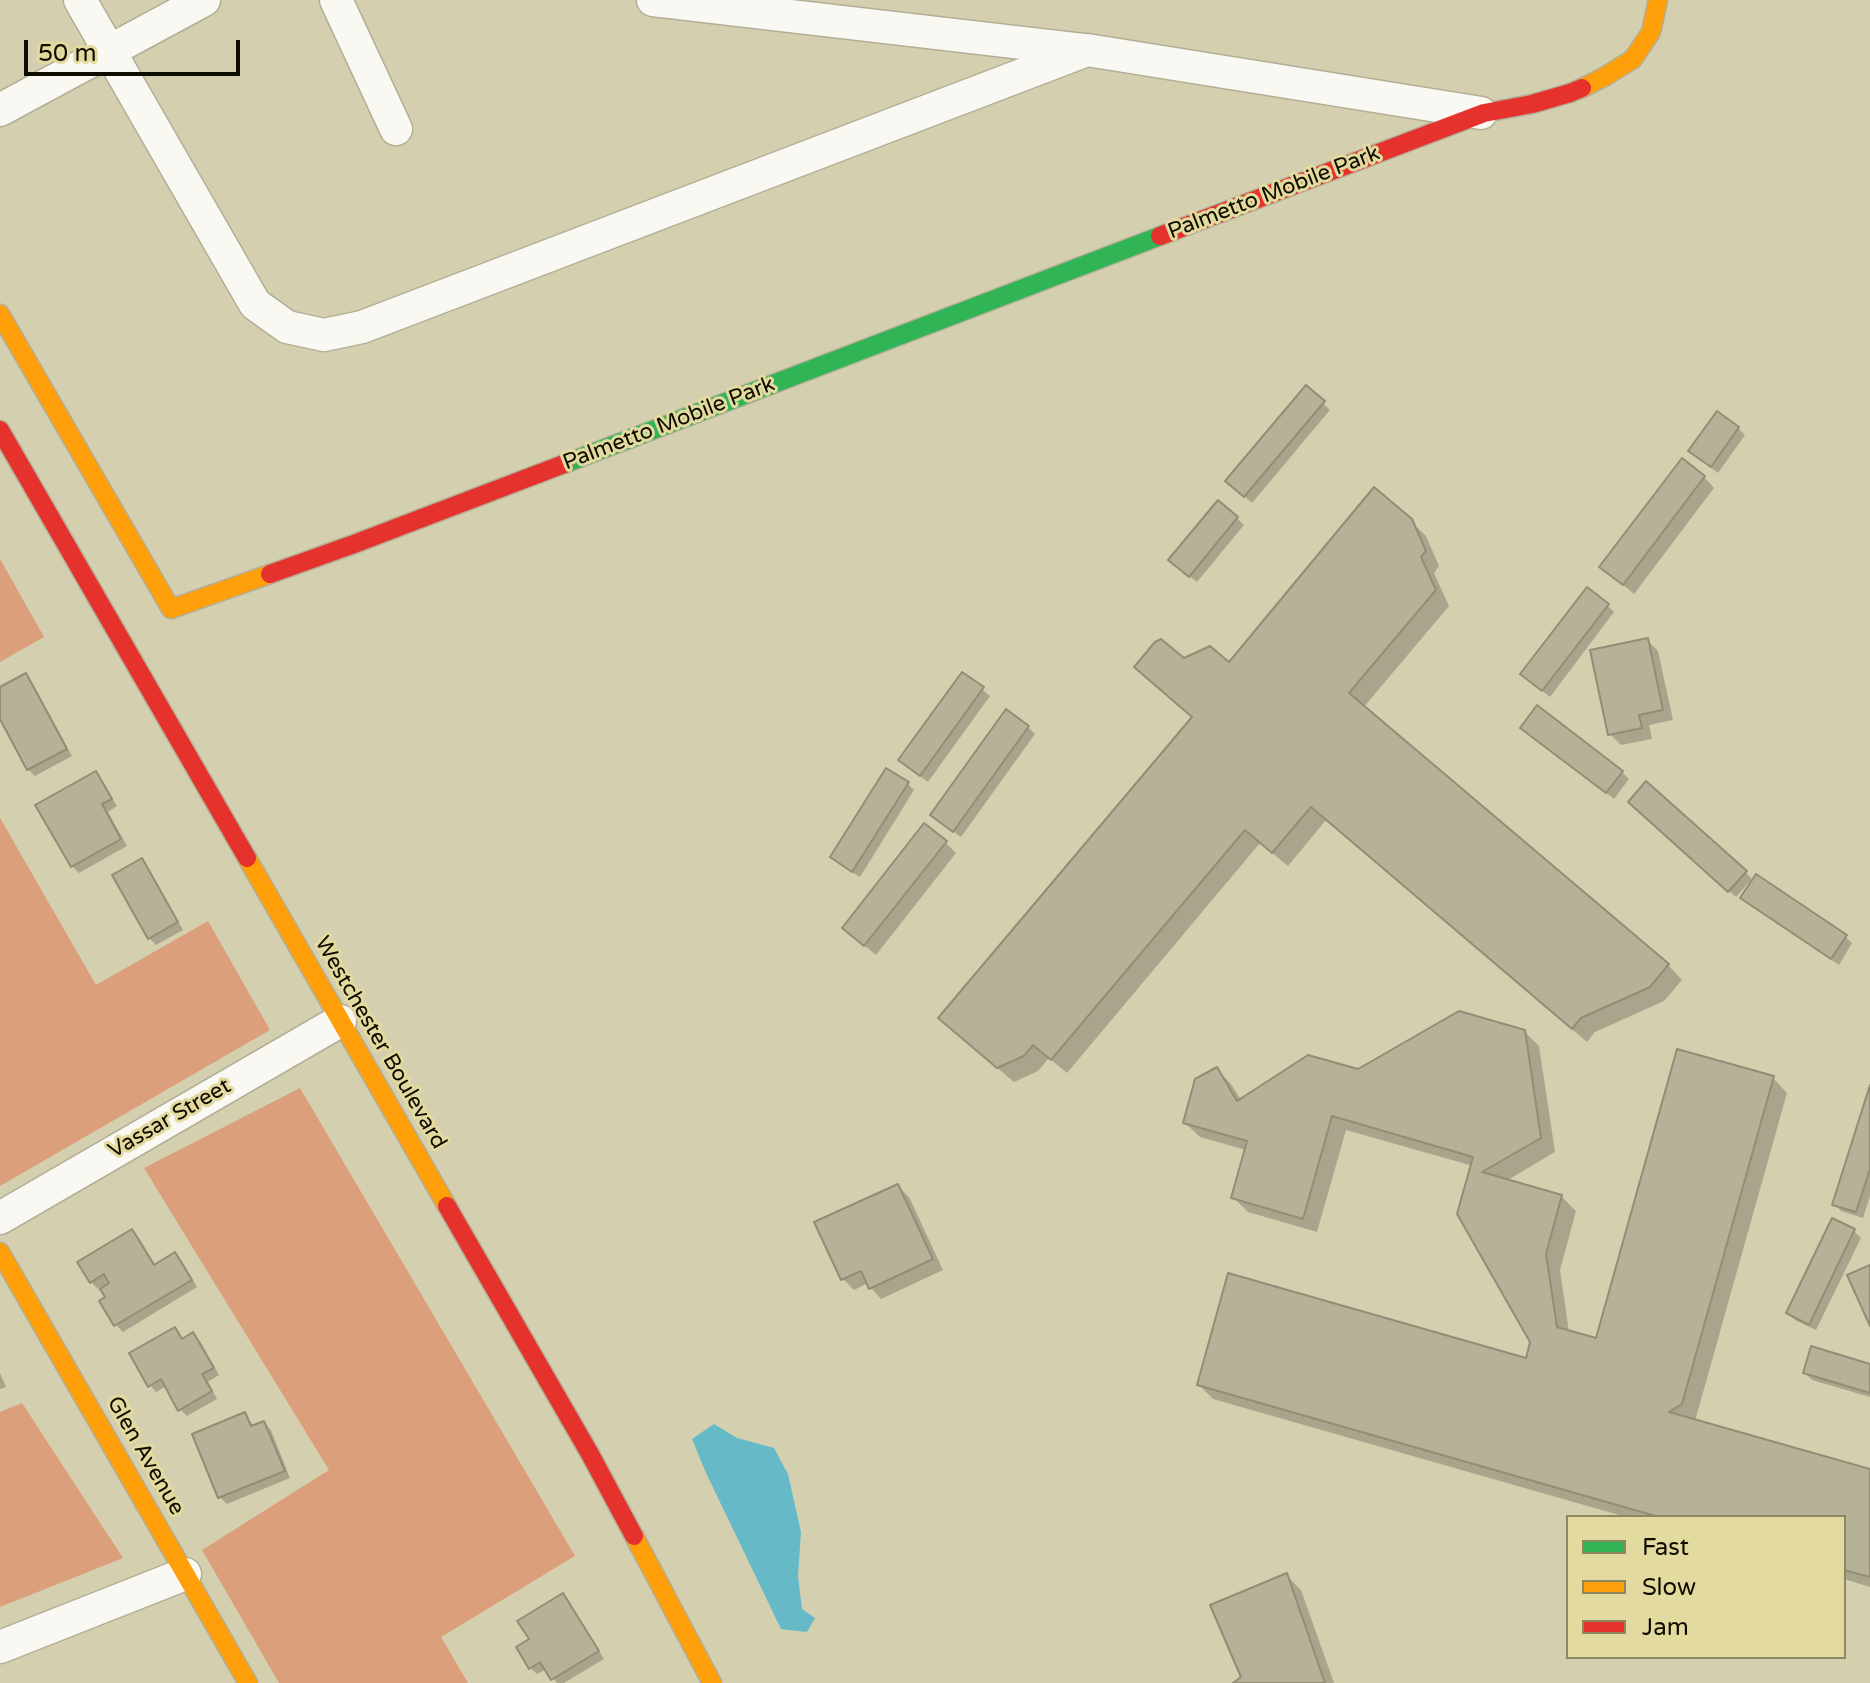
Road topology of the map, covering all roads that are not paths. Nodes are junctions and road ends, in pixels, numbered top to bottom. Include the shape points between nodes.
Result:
1 (80, 0) edge
2 (204, 0) edge
3 (336, 0) edge
4 (653, 0) edge
5 (1658, 0) edge
6 (1087, 50) junction
7 (110, 51) junction
8 (0, 110) edge
9 (1484, 113) junction
10 (396, 129) dead end
11 (0, 314) edge
12 (0, 430) edge
13 (340, 1021) junction
14 (0, 1218) edge
15 (0, 1252) edge
16 (185, 1574) junction
17 (0, 1647) edge
18 (248, 1683) edge
19 (712, 1683) edge

1 - 7 street, Palmetto Mobile Park
2 - 7 street
3 - 10 street
4 - 6 street, Palmetto Mobile Park
5 - 9 street, Palmetto Mobile Park via 1651,32 1633,59 1570,93
6 - 7 street, Palmetto Mobile Park via 362,327 324,335 287,327 255,304
6 - 9 street, Palmetto Mobile Park
7 - 8 street
9 - 11 street, Palmetto Mobile Park via 369,539 171,609
12 - 13 street, Westchester Boulevard
13 - 14 street, Vassar Street
13 - 19 street, Westchester Boulevard via 590,1454
15 - 16 street, Glen Avenue
16 - 17 street
16 - 18 street, Glen Avenue

